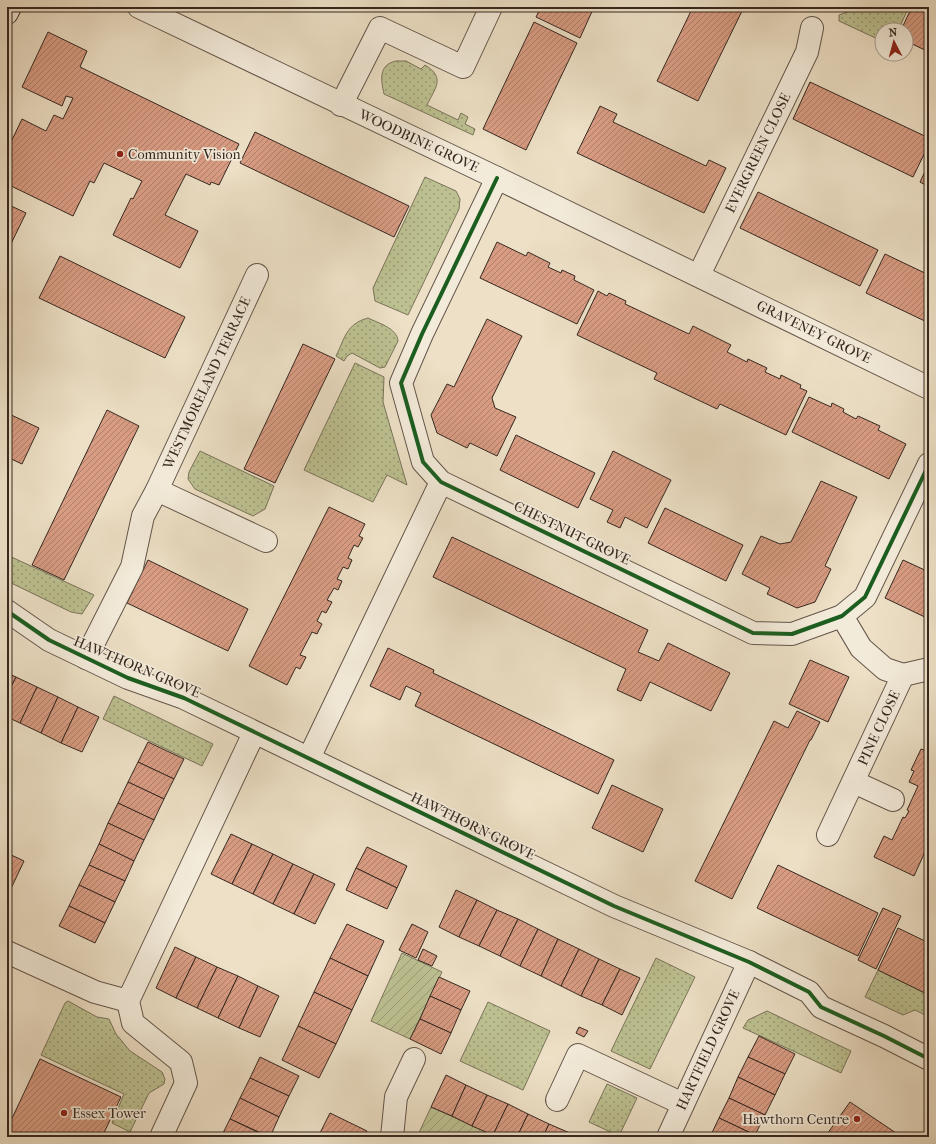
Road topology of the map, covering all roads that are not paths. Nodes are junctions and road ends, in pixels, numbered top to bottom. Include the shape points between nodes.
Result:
1 (10, 7) edge
2 (139, 7) edge
3 (491, 7) edge
4 (7, 13) edge
5 (812, 28) dead end
6 (341, 105) junction
7 (497, 178) junction
8 (257, 275) dead end
9 (698, 275) junction
10 (929, 388) edge
11 (929, 464) edge
12 (441, 482) junction
13 (157, 490) junction
14 (266, 541) dead end
15 (7, 611) edge
16 (842, 616) junction
17 (86, 658) junction
18 (929, 669) edge
19 (903, 675) junction
20 (254, 733) junction
21 (309, 758) junction
22 (854, 782) junction
23 (893, 800) dead end
24 (828, 836) dead end
25 (7, 952) edge
26 (749, 962) junction
27 (128, 1001) junction
28 (414, 1059) dead end
29 (929, 1059) edge
30 (558, 1100) dead end
31 (683, 1104) junction
32 (161, 1137) edge
33 (392, 1137) edge
34 (668, 1137) edge

1 - 4 street
2 - 6 street, WOODBINE GROVE
3 - 6 street via 463,67 380,28
5 - 9 street, EVERGREEN CLOSE via 807,52
6 - 7 street, WOODBINE GROVE
7 - 9 street, WOODBINE GROVE
7 - 12 street, CHESTNUT GROVE via 401,383 423,462
8 - 13 street, WESTMORELAND TERRACE
9 - 10 street, GRAVENEY GROVE
11 - 16 street, CHESTNUT GROVE via 865,596
12 - 16 street, CHESTNUT GROVE via 753,633 792,634
12 - 21 street
13 - 14 street
13 - 17 street, WESTMORELAND TERRACE via 143,516 132,567
15 - 17 street, HAWTHORN GROVE via 49,640
16 - 19 street, PINE CLOSE via 861,648 885,669
17 - 20 street, HAWTHORN GROVE via 128,678 184,698
18 - 19 street, PINE CLOSE
19 - 22 street, PINE CLOSE
20 - 21 street, HAWTHORN GROVE
20 - 27 street
21 - 26 street, HAWTHORN GROVE via 614,906
22 - 23 street, PINE CLOSE
22 - 24 street, PINE CLOSE
25 - 27 street via 95,992
26 - 29 street, HAWTHORN GROVE via 809,992 821,1007
26 - 31 street, HARTFIELD GROVE
27 - 32 street via 133,1024 181,1062 186,1083
28 - 33 street via 396,1097
30 - 31 street via 578,1055
31 - 34 street, HARTFIELD GROVE

